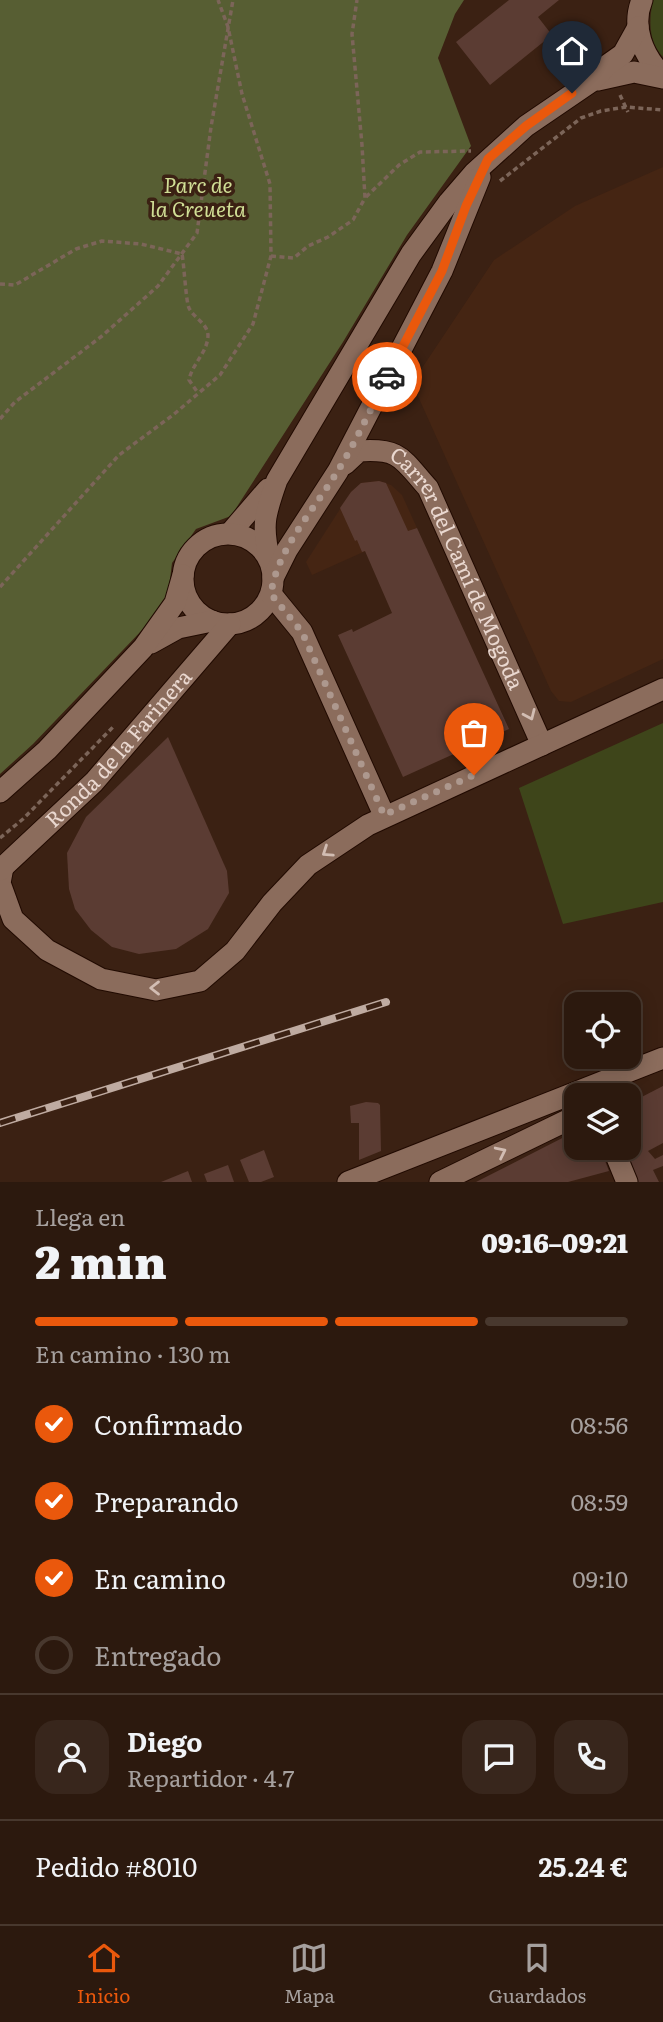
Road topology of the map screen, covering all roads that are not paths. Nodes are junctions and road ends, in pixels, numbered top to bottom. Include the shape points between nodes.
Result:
1 (642, 0) edge
2 (638, 27) junction
3 (663, 77) edge
4 (592, 81) junction
5 (495, 153) junction
6 (338, 471) junction
7 (277, 480) junction
8 (230, 533) junction
9 (183, 575) junction
10 (271, 578) junction
11 (221, 622) junction
12 (143, 648) junction
13 (663, 689) edge
14 (542, 745) junction
15 (0, 792) edge
16 (384, 815) junction
17 (2, 868) edge
18 (663, 1058) edge
19 (610, 1083) edge
20 (564, 1103) edge
21 (564, 1122) edge
22 (618, 1160) edge
23 (398, 1172) edge
24 (348, 1182) edge
25 (440, 1182) edge
26 (626, 1182) edge

1 - 2 street
2 - 3 street via 648,57
2 - 4 street via 623,54
3 - 4 street via 634,72
4 - 5 street
5 - 6 street via 466,206 442,271
5 - 7 street via 449,202 411,254
6 - 10 street
6 -> 14 street, Carrer del Camí de Mogoda via 359,451 397,453 428,488
7 - 8 street
7 - 10 street via 264,518
8 - 9 street via 199,544 188,557
8 - 10 street via 261,547
9 - 11 street via 186,594 196,610
9 - 12 street via 175,603
10 - 11 street via 262,608 249,619
10 - 16 street via 302,632
11 - 12 street via 178,628
11 - 17 street, Ronda de la Farinera via 94,782
12 - 15 street via 47,750
13 - 14 street
14 - 16 street
16 -> 17 street via 309,865 235,951 200,981 156,990 101,979 47,950 13,919 0,883
18 - 19 street
20 - 23 street
25 -> 21 street
22 - 26 street
23 - 24 street

